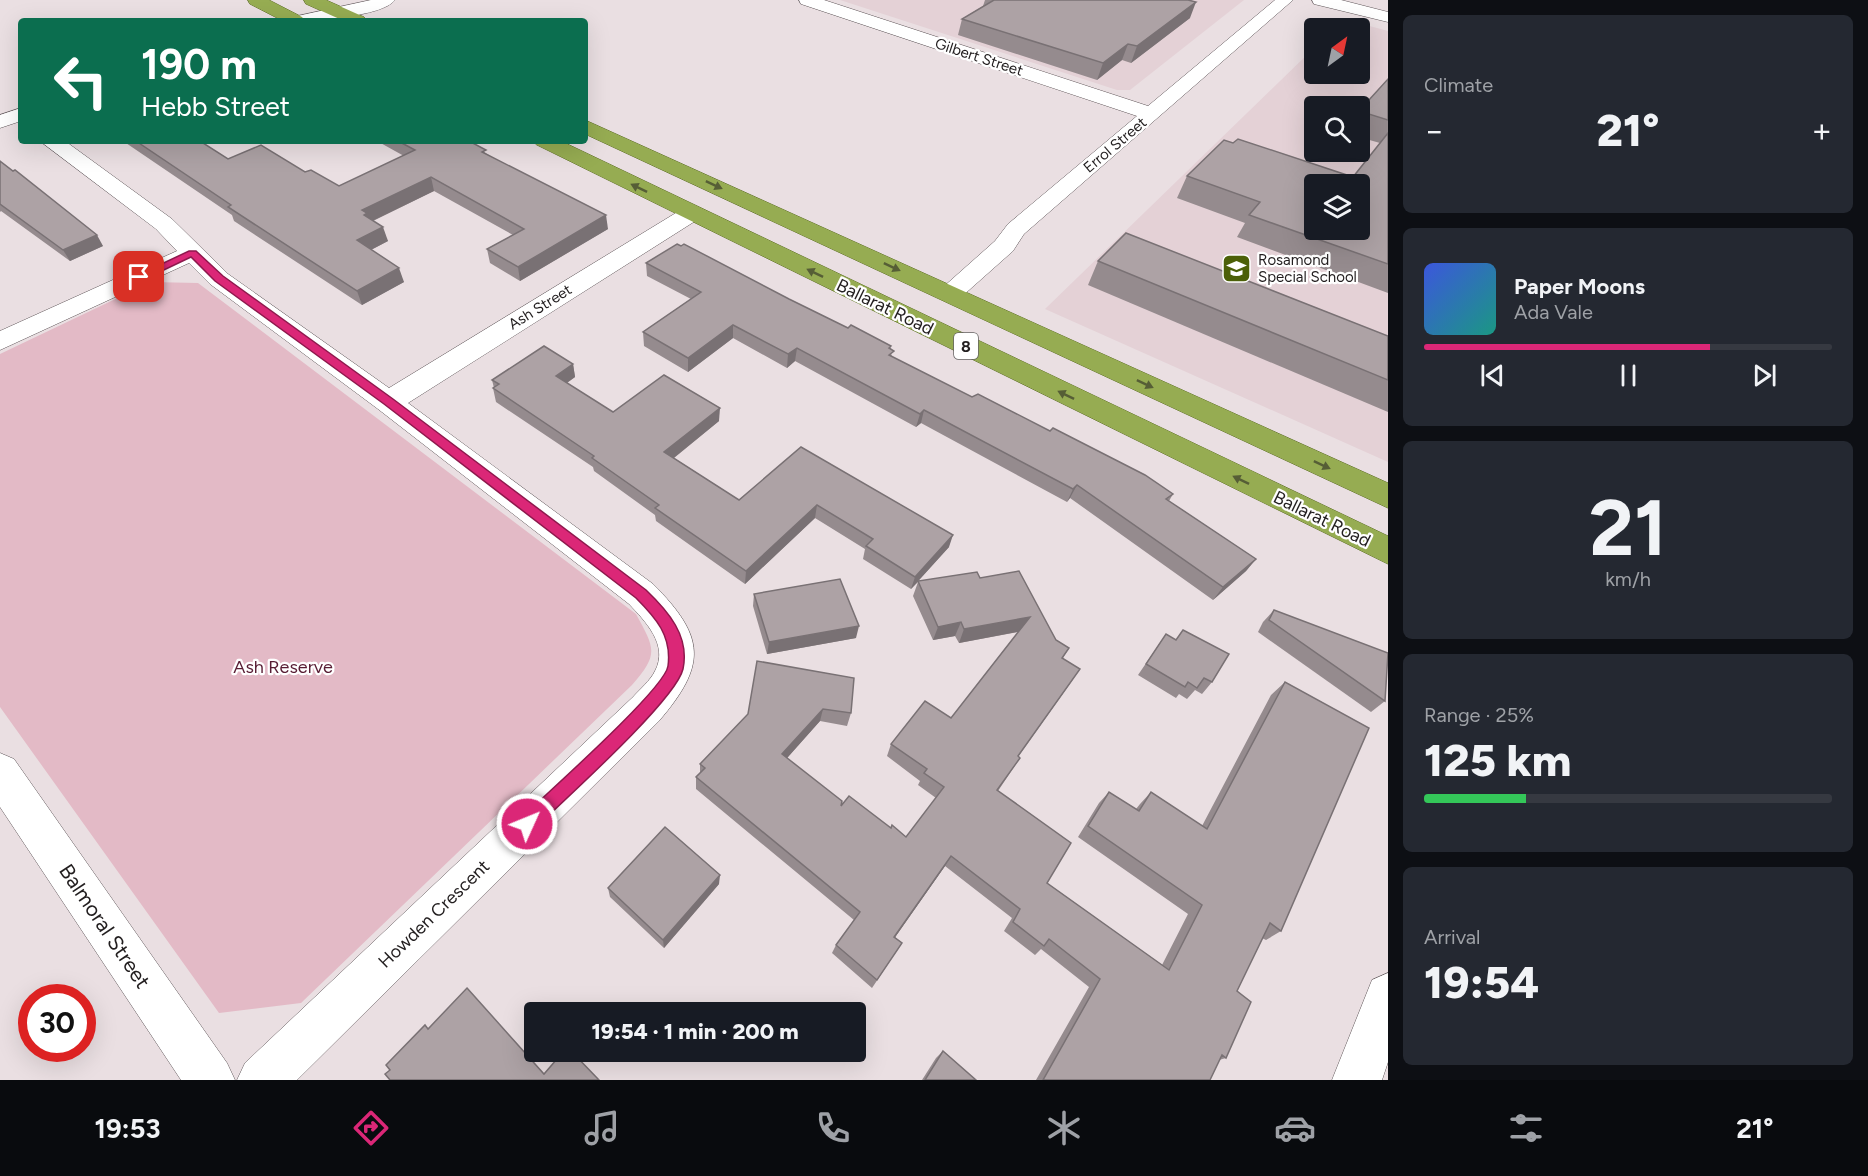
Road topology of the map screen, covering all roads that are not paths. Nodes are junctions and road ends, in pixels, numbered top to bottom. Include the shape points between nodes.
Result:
1 (256, 0) edge
2 (312, 0) edge
3 (387, 0) edge
4 (807, 0) edge
5 (1285, 0) edge
6 (1356, 0) edge
7 (1325, 1) edge
8 (1388, 8) edge
9 (340, 13) junction
10 (1388, 17) edge
11 (291, 18) edge
12 (313, 18) edge
13 (351, 18) edge
14 (1152, 114) junction
15 (588, 127) edge
16 (55, 144) edge
17 (550, 144) edge
18 (692, 213) junction
19 (192, 253) junction
20 (950, 294) junction
21 (0, 342) edge
22 (388, 402) junction
23 (1388, 496) edge
24 (1388, 551) edge
25 (0, 772) edge
26 (1388, 996) edge
27 (210, 1080) edge
28 (262, 1080) edge
29 (1357, 1080) edge

1 - 11 highway
2 - 9 highway
3 - 9 street
4 - 14 street, Gilbert Street
5 - 14 street, Errol Street
6 - 8 street
7 - 10 street
9 - 12 street
9 - 13 highway
14 - 20 street, Errol Street via 1016,229 1004,246
15 -> 20 highway, 8
16 - 19 street, Howden Crescent via 164,224
18 -> 17 highway, Ballarat Road / 8
18 - 22 street, Ash Street
24 -> 18 highway, Ballarat Road / 8
19 - 21 street
19 - 22 street, Howden Crescent via 219,279
20 -> 23 highway, 8
22 - 28 street, Howden Crescent via 641,594 671,629 676,648 675,670 646,709
25 - 27 street, Balmoral Street
26 - 29 street

